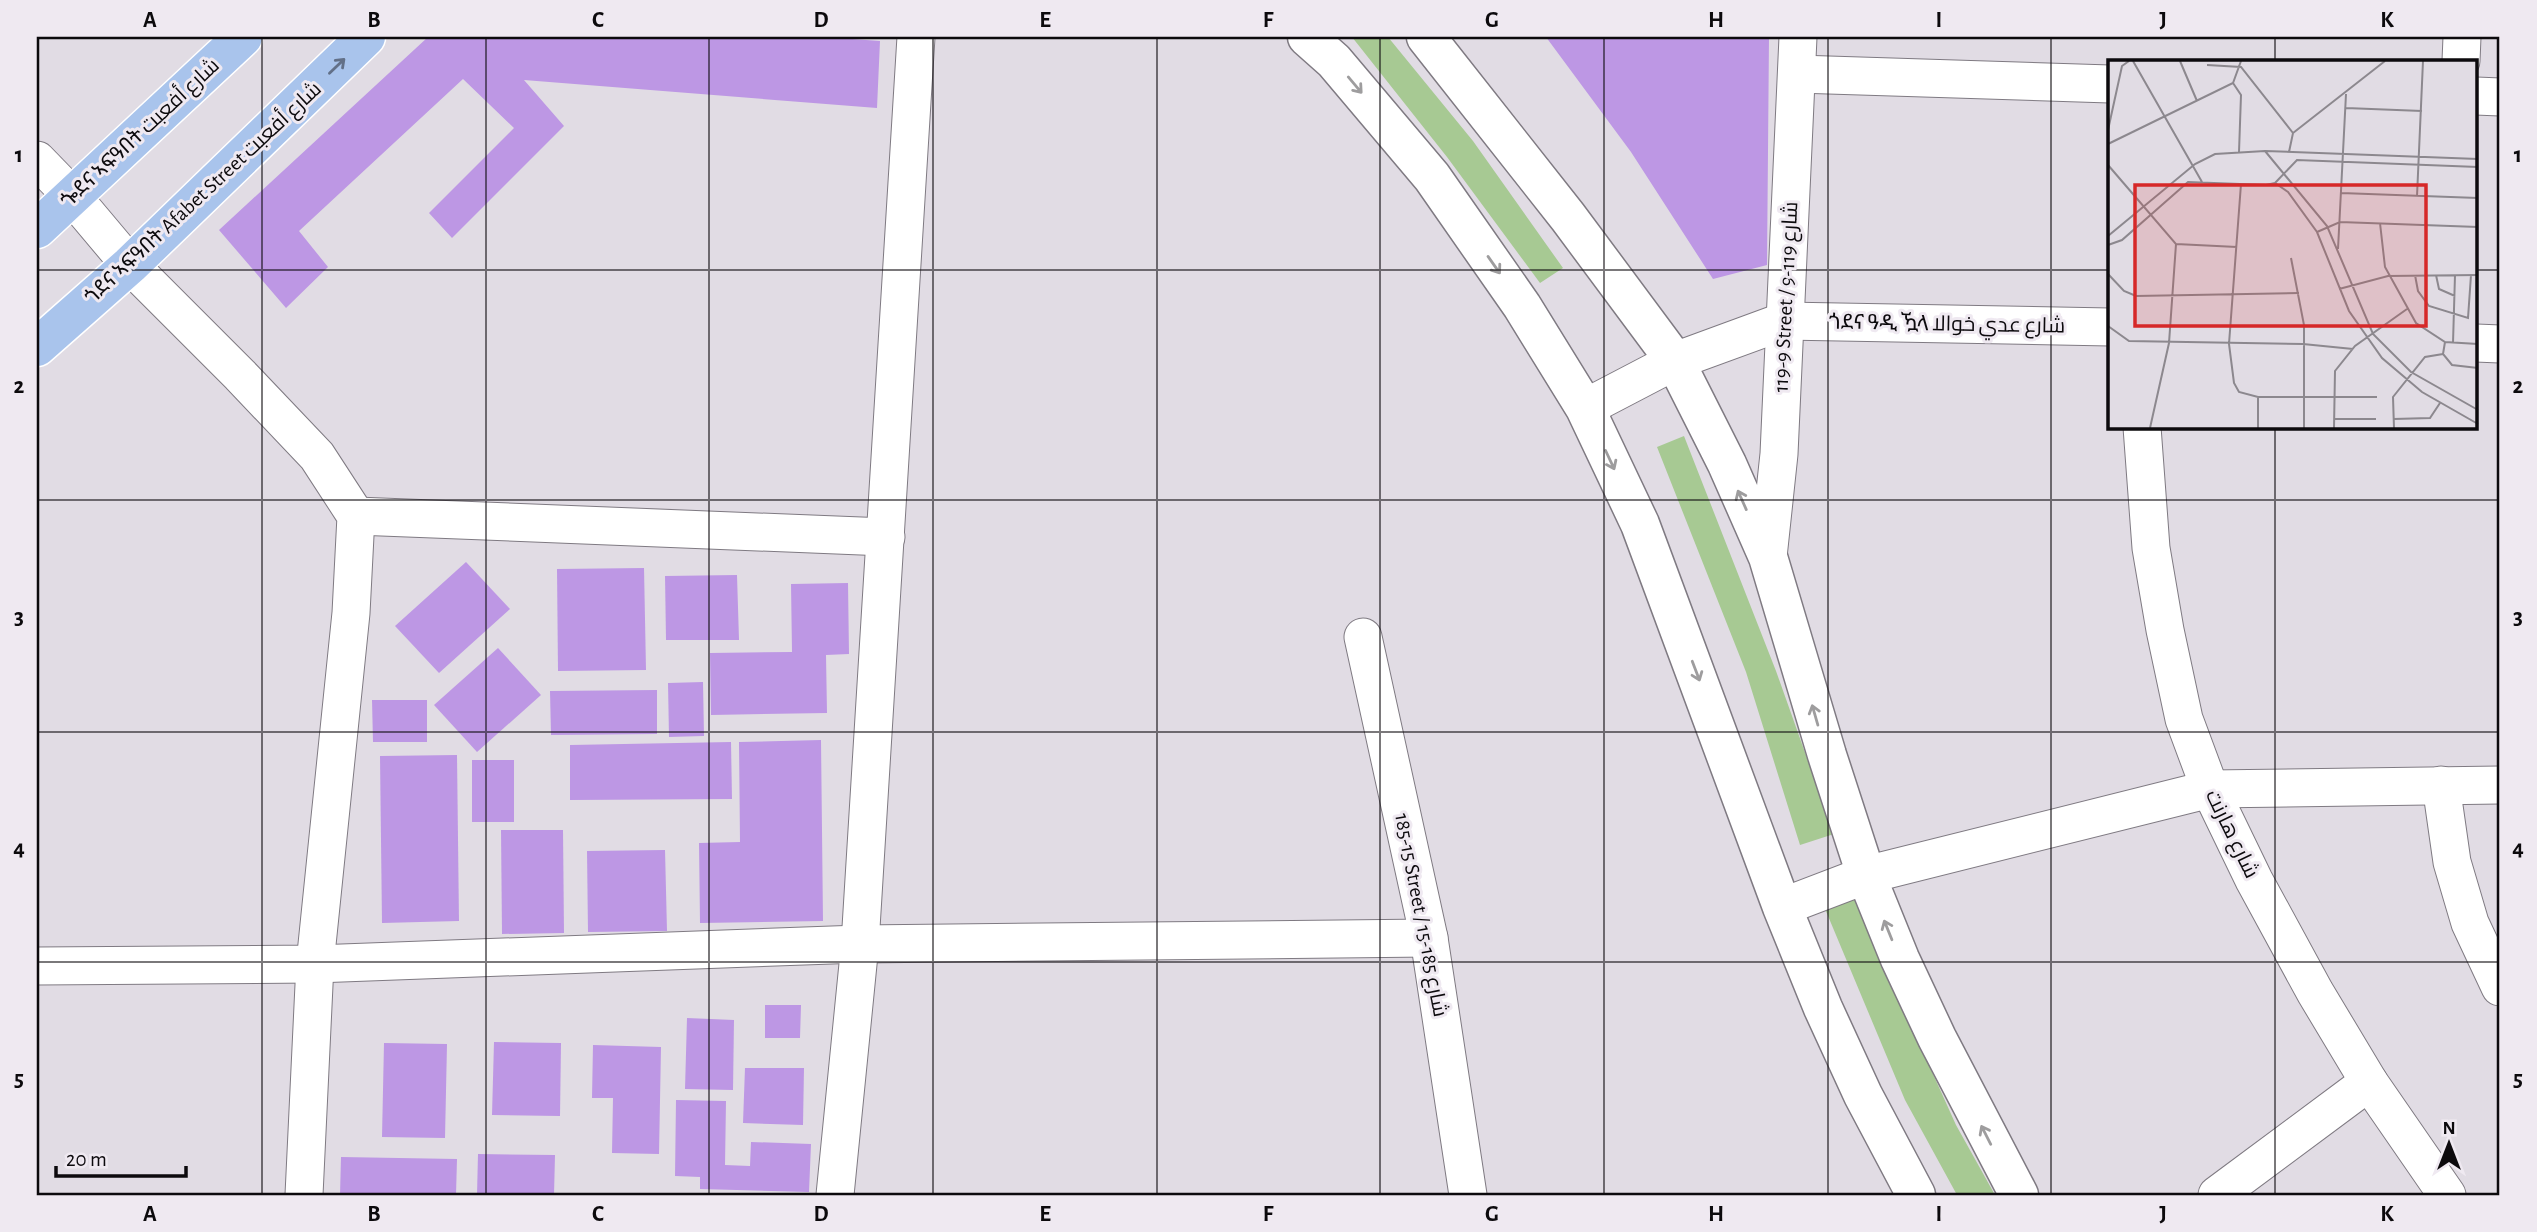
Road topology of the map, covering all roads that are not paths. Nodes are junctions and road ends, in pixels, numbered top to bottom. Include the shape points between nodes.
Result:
1 (243, 37) edge
2 (366, 37) edge
3 (916, 37) edge
4 (1307, 37) edge
5 (1426, 37) edge
6 (1798, 37) edge
7 (2462, 37) edge
8 (2461, 60) edge
9 (1797, 74) junction
10 (2108, 84) edge
11 (2478, 96) edge
12 (2500, 97) edge
13 (37, 160) edge
14 (72, 196) junction
15 (37, 229) edge
16 (130, 265) junction
17 (1784, 321) junction
18 (2108, 327) edge
19 (2478, 343) edge
20 (2500, 344) edge
21 (37, 347) edge
22 (1675, 361) junction
23 (1585, 408) junction
24 (2142, 429) edge
25 (356, 516) junction
26 (886, 537) junction
27 (1768, 557) junction
28 (1363, 637) dead end
29 (2441, 785) junction
30 (2500, 785) edge
31 (2210, 789) junction
32 (1866, 875) junction
33 (1782, 907) junction
34 (1429, 939) junction
35 (860, 944) junction
36 (315, 964) junction
37 (37, 966) edge
38 (2500, 987) edge
39 (2369, 1082) junction
40 (304, 1195) edge
41 (835, 1195) edge
42 (1468, 1195) edge
43 (1916, 1195) edge
44 (2019, 1195) edge
45 (2217, 1195) edge
46 (2447, 1195) edge

1 - 14 highway, ጐደና ኣፍዓበት شارع أفعبت
16 -> 2 highway, ጎደና ኣፍዓበት Afabet Street شارع أفعبت
3 - 26 street
4 -> 23 main road via 1334,61 1432,177 1522,306
5 - 22 main road
6 - 9 street, 119-9 Street / شارع 119-9
7 - 8 street
9 - 10 street
9 - 17 street, 119-9 Street / شارع 119-9
11 - 12 street
13 - 14 street
14 - 15 highway, ጐደና ኣፍዓበት شارع أفعبت
14 - 16 street
16 - 21 highway, ጎደና ኣፍዓበት Afabet Street شارع أفعبت
16 - 25 street via 317,456
17 - 18 street, ጎደና ዓዲ ዃላ شارع عدي خوالا
17 - 22 street
17 - 27 street, 119-9 Street / شارع 119-9 via 1779,454
19 - 20 street
22 - 23 street
27 -> 22 main road
23 -> 33 main road via 1640,524
24 - 31 street, شارع هارنت via 2151,548 2165,631 2184,719
25 - 26 street
25 - 36 street via 351,613
26 - 35 street
32 -> 27 main road
28 - 34 street, 185-15 Street / شارع 185-15
29 - 30 street
29 - 31 street
29 - 38 street via 2452,862 2470,923
31 - 32 street
31 - 39 street, شارع هارنت via 2254,880
32 - 33 street
44 -> 32 main road via 1937,1038
33 - 43 main road via 1863,1095
34 - 35 street
34 - 42 street, 185-15 Street / شارع 185-15
35 - 36 street
35 - 41 street
36 - 37 street
36 - 40 street
39 - 45 street
39 - 46 street, شارع هارنت

